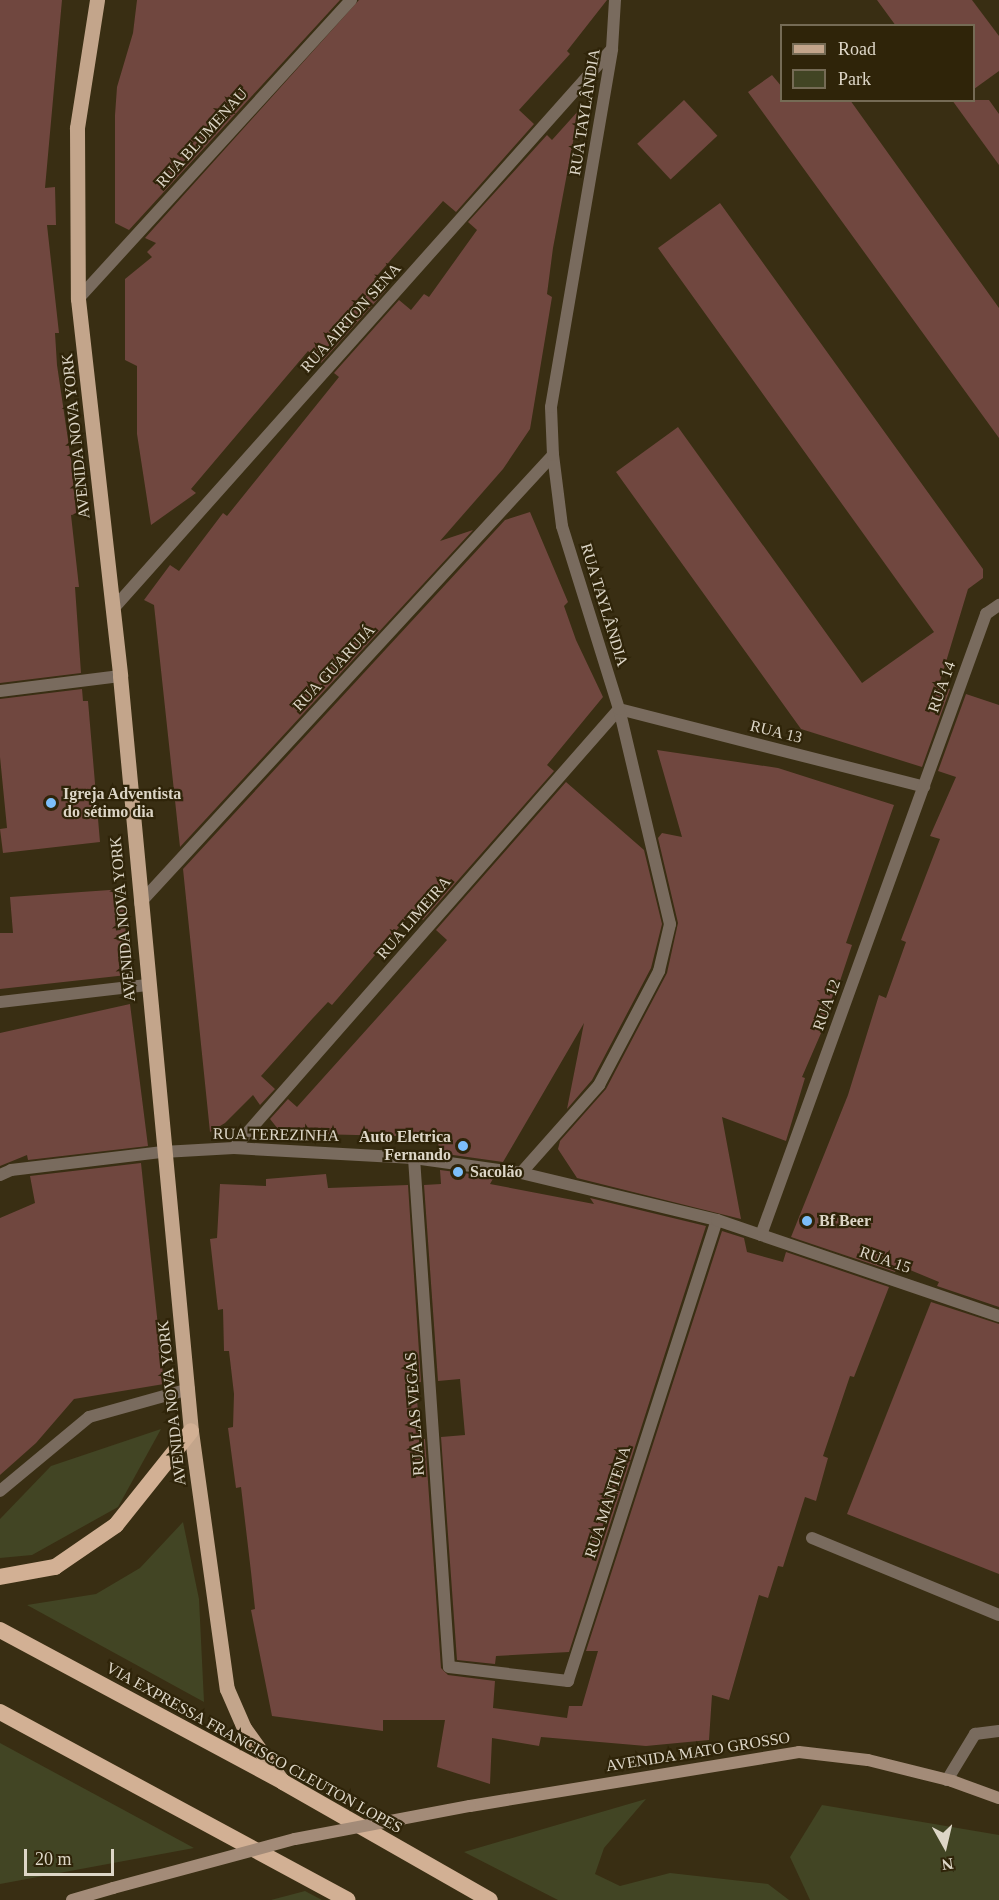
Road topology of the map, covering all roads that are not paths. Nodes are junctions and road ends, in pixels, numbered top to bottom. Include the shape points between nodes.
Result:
1 (97, 0) edge
2 (351, 0) edge
3 (615, 0) edge
4 (612, 49) junction
5 (78, 299) junction
6 (553, 455) junction
7 (999, 605) edge
8 (113, 609) junction
9 (120, 676) junction
10 (0, 691) edge
11 (619, 709) junction
12 (924, 787) junction
13 (140, 903) junction
14 (147, 985) junction
15 (0, 1002) edge
16 (234, 1148) junction
17 (163, 1152) junction
18 (414, 1158) junction
19 (521, 1173) junction
20 (0, 1175) edge
21 (717, 1220) junction
22 (761, 1235) junction
23 (999, 1316) edge
24 (189, 1389) junction
25 (191, 1431) junction
26 (0, 1491) edge
27 (812, 1538) dead end
28 (0, 1577) edge
29 (999, 1615) edge
30 (0, 1630) edge
31 (449, 1667) joint
32 (0, 1712) edge
33 (999, 1731) edge
34 (947, 1780) junction
35 (283, 1782) junction
36 (999, 1798) edge
37 (72, 1900) edge
38 (347, 1900) edge
39 (490, 1900) edge

1 - 5 main road, AVENIDA NOVA YORK via 77,128
2 - 5 street, RUA BLUMENAU
3 - 4 street, RUA TAYLÂNDIA
4 - 6 street, RUA TAYLÂNDIA via 551,407
4 - 8 street, RUA AIRTON SENA
5 - 8 main road, AVENIDA NOVA YORK
6 - 11 street, RUA TAYLÂNDIA via 562,526
6 - 13 street, RUA GUARUJÁ
7 - 12 street, RUA 14 via 986,614
8 - 9 main road, AVENIDA NOVA YORK
9 - 10 street
9 - 13 main road, AVENIDA NOVA YORK
11 - 12 street, RUA 13
11 - 16 street, RUA LIMEIRA
11 - 19 street, RUA TAYLÂNDIA via 670,924 659,970 598,1085
12 - 22 street, RUA 12
13 - 14 main road, AVENIDA NOVA YORK
14 - 15 street
14 - 17 main road, AVENIDA NOVA YORK
16 - 17 street, RUA TEREZINHA
16 - 18 street, RUA TEREZINHA
17 - 20 street, RUA TEREZINHA via 11,1170
17 - 24 main road, AVENIDA NOVA YORK
18 - 19 street, RUA TEREZINHA
18 - 31 street, RUA LAS VEGAS
19 - 21 street, RUA TEREZINHA
21 - 22 street, RUA TEREZINHA
21 - 31 street, RUA MANTENA via 568,1681
22 - 23 street, RUA 15
24 - 25 main road, AVENIDA NOVA YORK
24 - 26 street via 88,1417
25 - 28 highway via 116,1525 55,1567
25 - 35 main road, AVENIDA NOVA YORK via 227,1689 244,1728
27 - 29 street
30 - 35 highway, VIA EXPRESSA FRANCISCO CLEUTON LOPES
32 - 38 highway
33 - 34 street via 975,1734
34 - 36 main road, AVENIDA MATO GROSSO
34 - 37 main road, AVENIDA MATO GROSSO, bridge via 868,1760 799,1752 295,1839
35 - 39 highway, VIA EXPRESSA FRANCISCO CLEUTON LOPES

